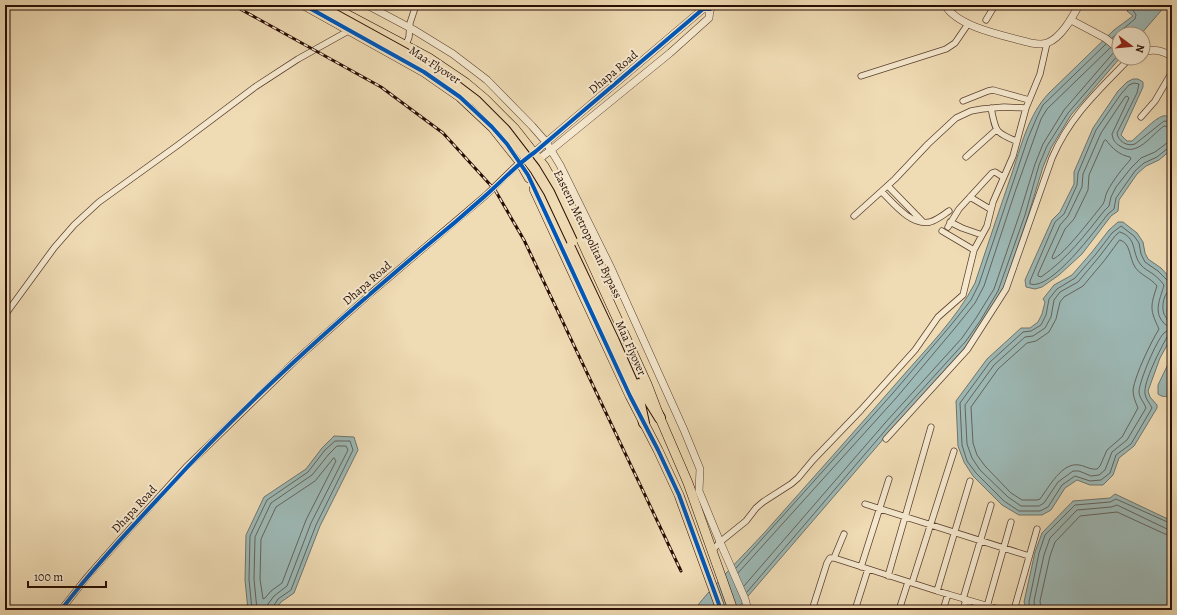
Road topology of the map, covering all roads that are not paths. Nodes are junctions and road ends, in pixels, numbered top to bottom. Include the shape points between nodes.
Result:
1 (304, 5) edge
2 (311, 5) edge
3 (317, 5) edge
4 (329, 5) edge
5 (368, 5) edge
6 (416, 5) edge
7 (420, 5) edge
8 (945, 5) edge
9 (995, 5) edge
10 (1078, 5) edge
11 (713, 7) edge
12 (986, 20) dead end
13 (1071, 20) junction
14 (968, 24) junction
15 (410, 28) junction
16 (350, 30) junction
17 (1047, 43) junction
18 (1111, 43) edge
19 (406, 45) junction
20 (1151, 50) edge
21 (1172, 56) edge
22 (1122, 66) edge
23 (1172, 72) edge
24 (861, 76) dead end
25 (1029, 100) junction
26 (963, 101) dead end
27 (991, 108) junction
28 (1026, 108) junction
29 (1141, 117) dead end
30 (996, 130) junction
31 (1016, 140) junction
32 (546, 142) junction
33 (551, 150) junction
34 (537, 156) junction
35 (966, 157) dead end
36 (520, 162) junction
37 (1003, 177) junction
38 (888, 186) junction
39 (882, 192) junction
40 (970, 197) junction
41 (990, 209) junction
42 (949, 211) dead end
43 (854, 216) dead end
44 (923, 222) junction
45 (942, 231) dead end
46 (982, 235) junction
47 (571, 244) junction
48 (974, 250) junction
49 (5, 315) edge
50 (660, 418) junction
51 (644, 423) junction
52 (931, 427) dead end
53 (886, 439) dead end
54 (954, 451) dead end
55 (889, 479) dead end
56 (970, 481) dead end
57 (865, 504) dead end
58 (990, 505) dead end
59 (880, 509) junction
60 (905, 517) junction
61 (1012, 522) dead end
62 (930, 525) junction
63 (1037, 529) dead end
64 (954, 533) junction
65 (844, 534) dead end
66 (980, 541) junction
67 (720, 542) junction
68 (1004, 548) junction
69 (712, 551) junction
70 (1029, 556) junction
71 (834, 558) junction
72 (861, 567) junction
73 (868, 569) junction
74 (888, 576) junction
75 (910, 583) junction
76 (937, 591) junction
77 (948, 594) junction
78 (964, 599) junction
79 (986, 608) edge
80 (61, 610) edge
81 (721, 610) edge
82 (733, 610) edge
83 (748, 610) edge
84 (812, 610) edge
85 (855, 610) edge
86 (899, 610) edge
87 (943, 610) edge
88 (963, 610) edge
89 (1002, 610) edge
90 (1014, 610) edge

1 - 16 main road
2 - 47 highway, Maa Flyover, bridge via 426,70 472,103 503,135 528,168
3 - 47 highway, Maa Flyover, bridge via 406,54 447,79 476,101 505,130 535,169 549,192
4 - 19 main road, Eastern Metropolitan Bypass
5 - 15 street
6 - 15 street
7 - 15 street
8 - 14 street via 949,12
9 - 12 street
10 - 13 street
11 - 32 street, Dhapa Road via 702,9
11 - 33 street via 709,18 670,53
13 - 17 street
13 - 18 street
14 - 17 street via 1031,44
14 - 24 street via 955,43 946,49
15 - 19 street
15 - 32 street via 453,54 487,80
16 - 36 main road via 424,72 460,97 492,127
16 - 49 street via 255,87 96,205 54,248
17 - 25 street via 1040,74
19 - 34 main road, Eastern Metropolitan Bypass via 440,64 485,99
20 - 21 street via 1159,50
22 - 53 street via 1084,107 1059,141 1000,300 967,350
23 - 29 street via 1155,101
25 - 26 street via 993,90
25 - 28 street
27 - 28 street
27 - 30 street
27 - 38 street via 971,111 956,118
28 - 31 street
30 - 31 street via 1001,135
30 - 35 street
31 - 37 street
32 - 33 street
32 - 34 street, Dhapa Road
33 - 34 street
33 - 67 street via 610,266 684,430 700,469 699,491
34 - 36 street, Dhapa Road
34 - 50 main road, Eastern Metropolitan Bypass via 562,198 621,325
36 - 51 main road
36 - 80 street, Dhapa Road via 485,196 298,358 186,467 86,577
37 - 40 street via 993,172
37 - 41 street
38 - 39 street
38 - 44 street
39 - 43 street
39 - 44 street via 904,214
40 - 41 street
40 - 46 street via 949,225
41 - 46 street
42 - 44 street via 931,222
45 - 48 street
46 - 48 street
47 - 50 highway, Maa Flyover via 636,380
47 - 51 highway, Maa Flyover via 638,395
48 - 67 street via 962,295 938,317 915,350 798,478 763,502 746,521
50 - 69 main road, Eastern Metropolitan Bypass via 688,483
51 - 81 main road via 679,494
52 - 60 street
54 - 62 street
55 - 59 street
56 - 64 street
57 - 59 street
58 - 66 street
59 - 60 street
59 - 72 street
60 - 62 street
60 - 74 street
61 - 68 street
62 - 64 street
62 - 75 street
63 - 70 street
64 - 66 street
64 - 76 street
65 - 71 street
66 - 68 street
66 - 78 street
67 - 69 street
67 - 83 street
68 - 70 street
68 - 79 street
69 - 82 main road, Eastern Metropolitan Bypass
70 - 90 street
71 - 72 street
71 - 84 street via 830,558 827,563
72 - 73 street
73 - 74 street
73 - 85 street
74 - 75 street
75 - 76 street
75 - 86 street
76 - 77 street
77 - 78 street
77 - 87 street
78 - 79 street
78 - 88 street
79 - 89 street

